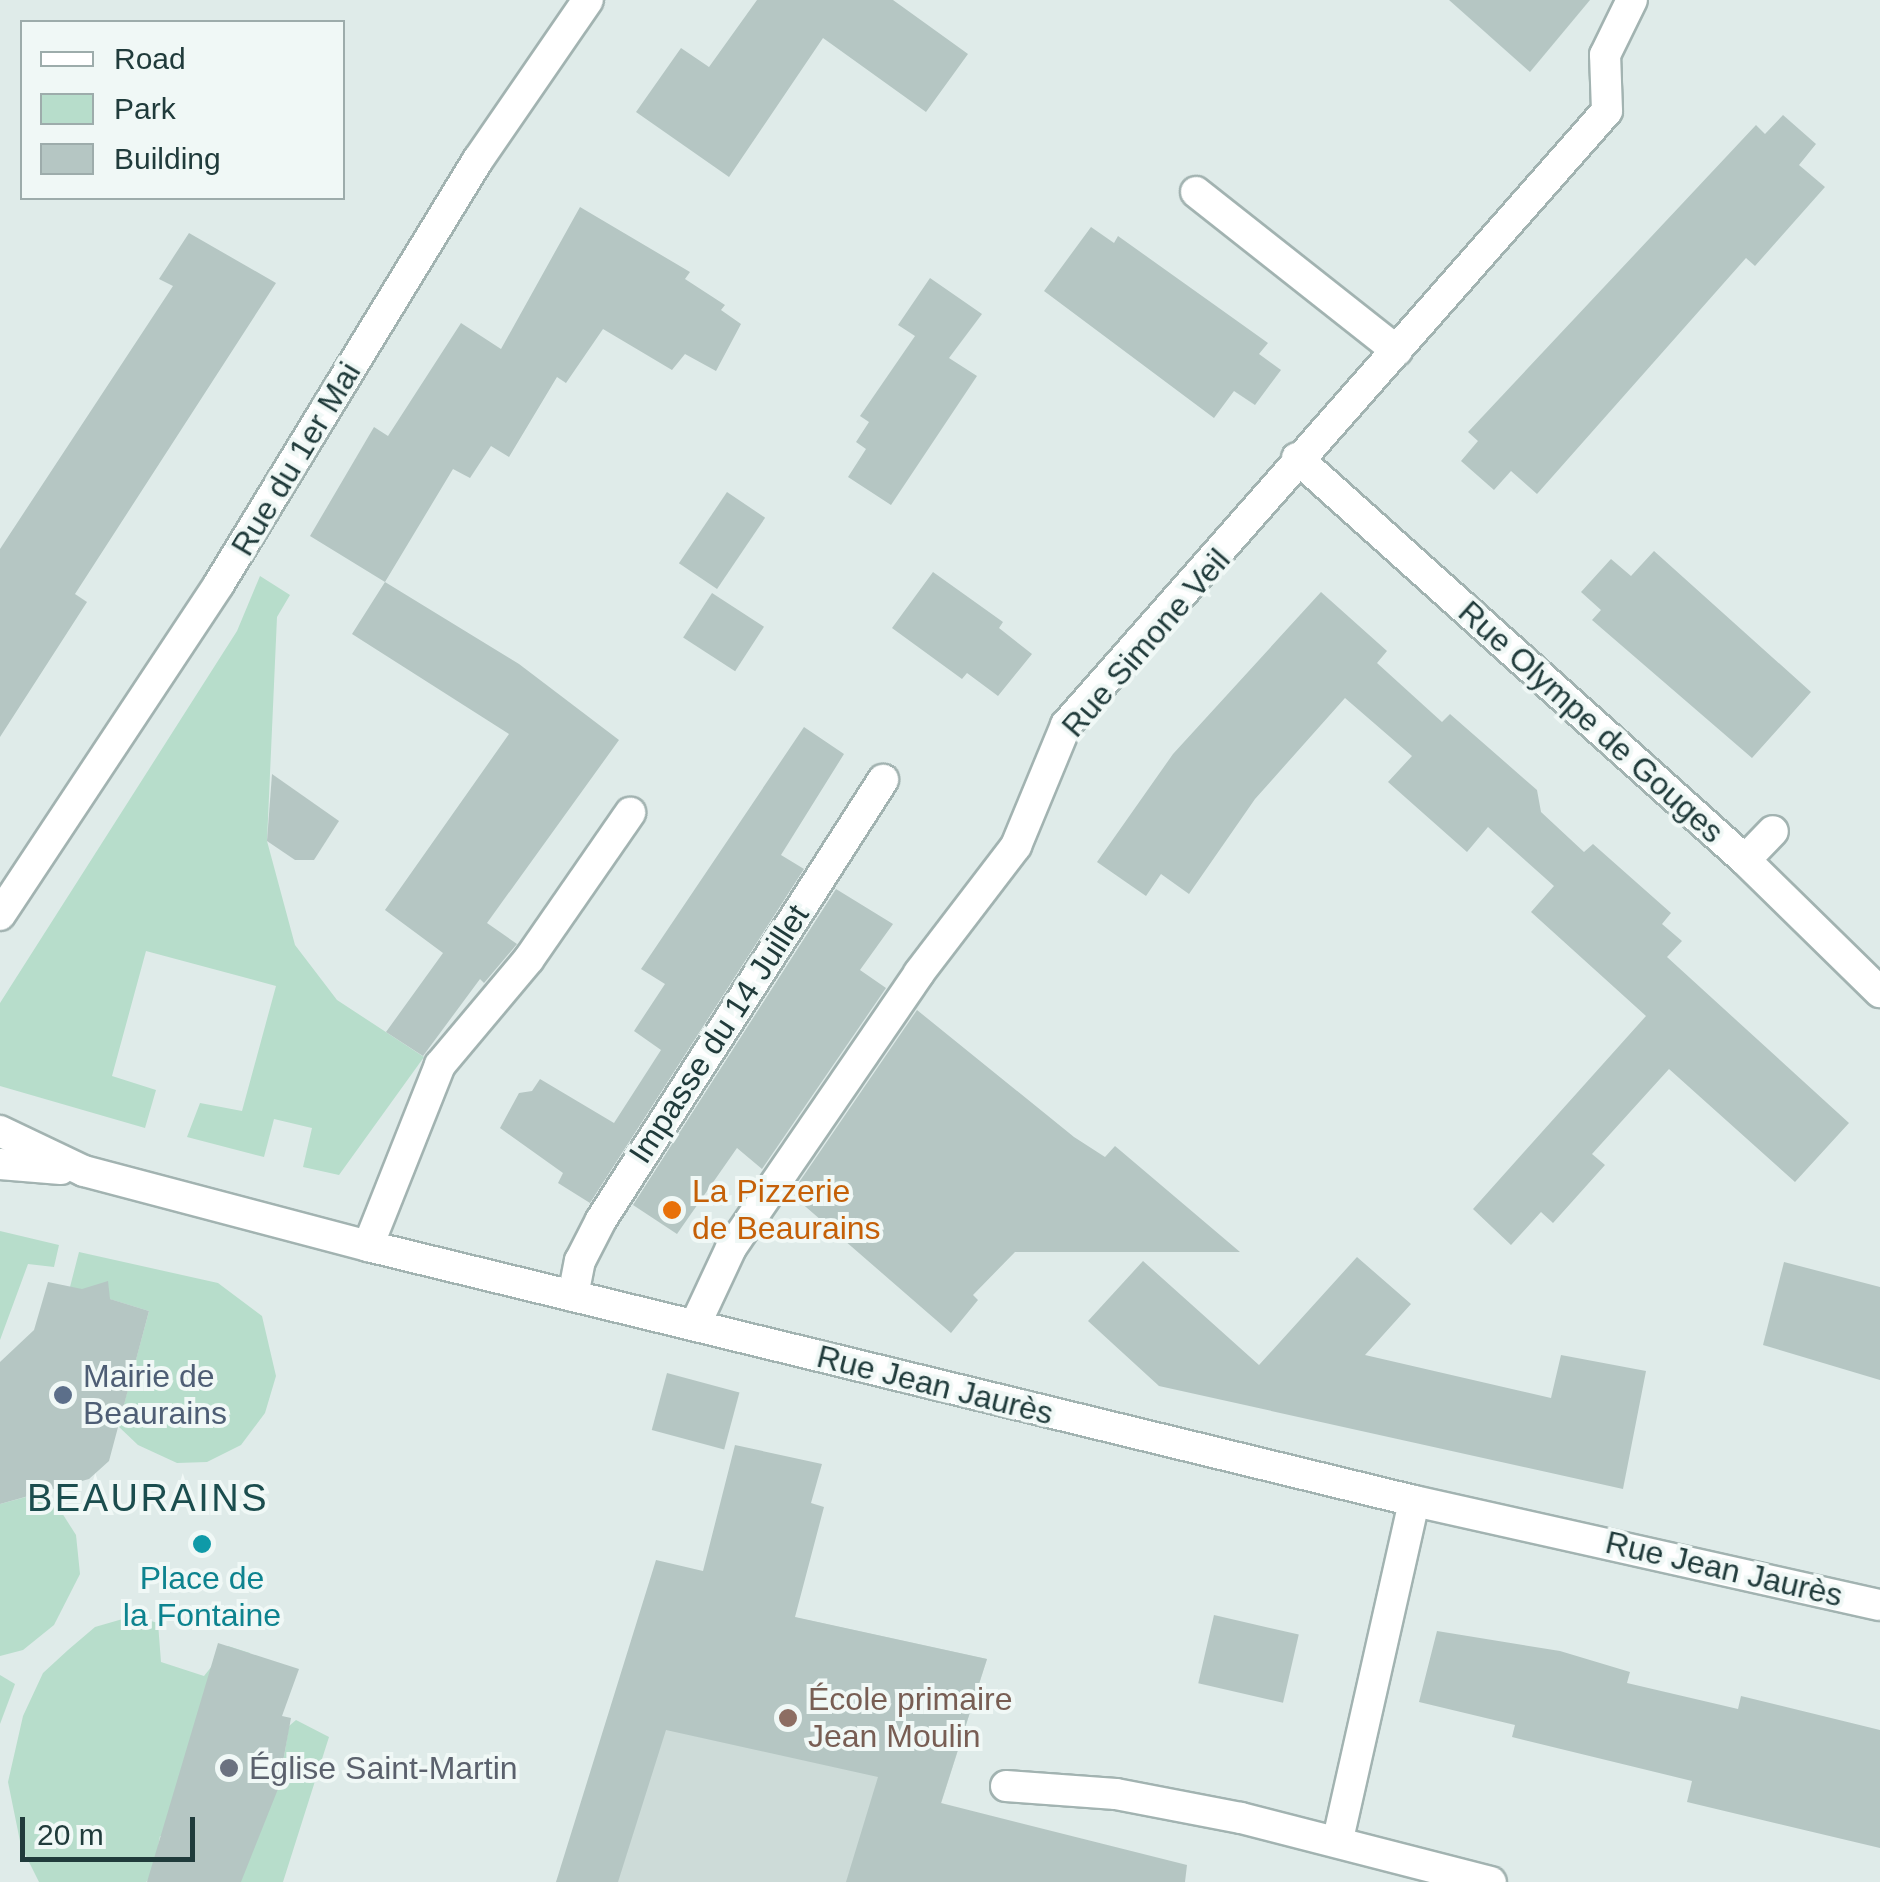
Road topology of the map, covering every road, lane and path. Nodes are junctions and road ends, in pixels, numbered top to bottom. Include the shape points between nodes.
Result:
1 (588, 0) edge
2 (1632, 0) edge
3 (1196, 192) dead end
4 (1397, 351) junction
5 (1297, 458) junction
6 (883, 780) dead end
7 (630, 813) dead end
8 (1773, 830) dead end
9 (1745, 860) junction
10 (0, 915) edge
11 (1880, 992) edge
12 (0, 1132) edge
13 (0, 1164) edge
14 (84, 1171) junction
15 (368, 1246) junction
16 (572, 1296) junction
17 (695, 1325) junction
18 (1414, 1500) junction
19 (1880, 1605) edge
20 (1006, 1786) dead end
21 (1338, 1839) junction
22 (1491, 1882) edge

1 - 10 street, Rue du 1er Mai via 478,160 220,584
2 - 4 street, Rue Simone Veil via 1605,55 1608,111
3 - 4 street
4 - 5 street, Rue Simone Veil
5 - 9 street, Rue Olympe de Gouges
5 - 17 street, Rue Simone Veil via 1261,512 1066,726 1016,846 919,972 731,1248
6 - 16 street, Impasse du 14 Juillet via 601,1220 580,1261
7 - 15 street via 529,959 440,1065
8 - 9 street
9 - 11 street, Rue Olympe de Gouges
12 - 14 street, Rue Jean Jaurès
13 - 14 street
14 - 15 street, Rue Jean Jaurès
15 - 16 street, Rue Jean Jaurès
16 - 17 street, Rue Jean Jaurès
17 - 18 street, Rue Jean Jaurès
18 - 19 street, Rue Jean Jaurès
18 - 21 street
20 - 21 street via 1116,1794
21 - 22 street

